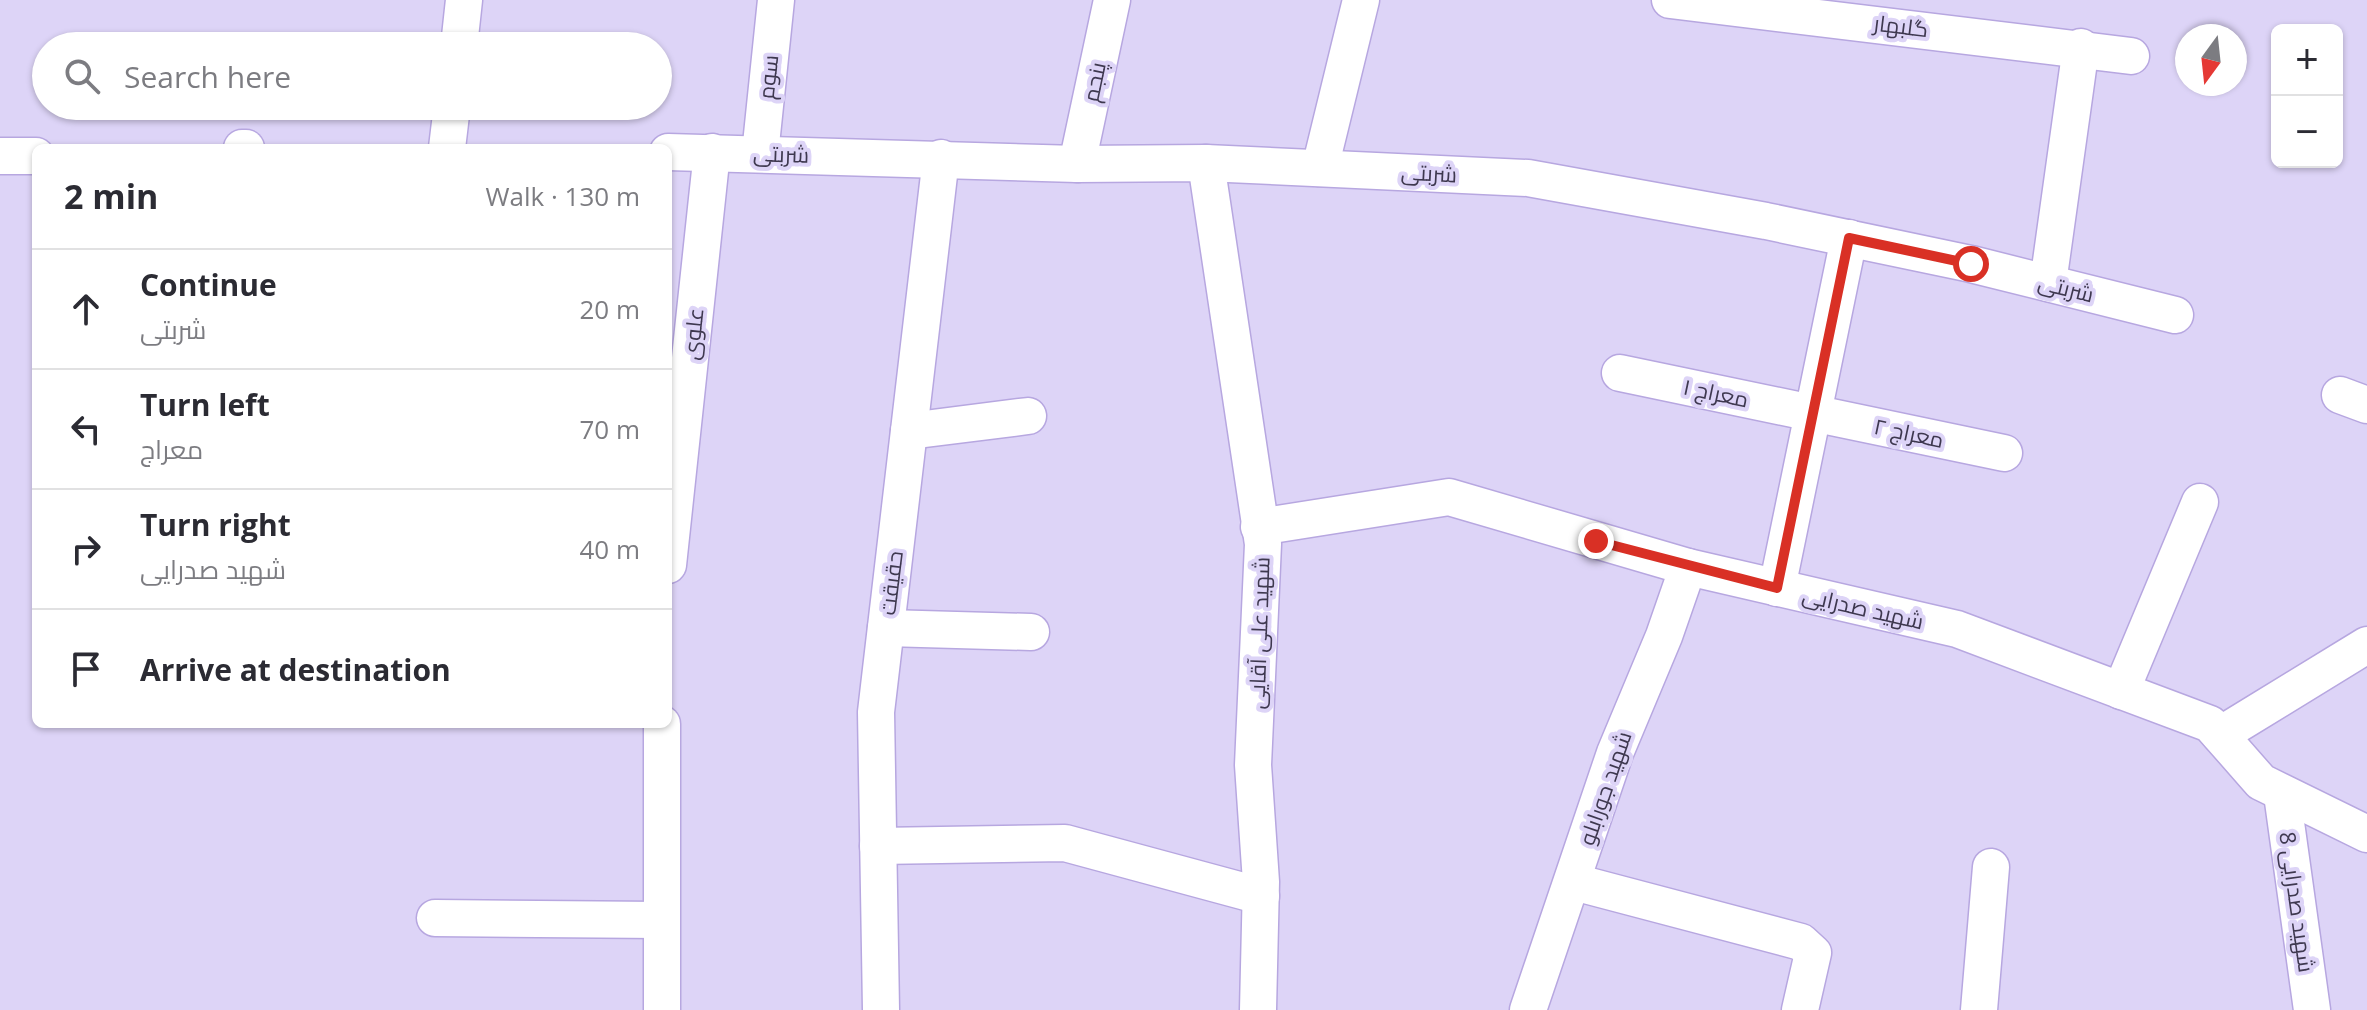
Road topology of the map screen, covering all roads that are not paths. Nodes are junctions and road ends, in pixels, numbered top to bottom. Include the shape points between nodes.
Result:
1 (464, 0) edge
2 (776, 0) edge
3 (1112, 0) edge
4 (1361, 0) edge
5 (1670, 0) edge
6 (1826, 8) edge
7 (461, 32) edge
8 (2081, 47) junction
9 (2131, 56) dead end
10 (450, 120) edge
11 (447, 144) edge
12 (672, 152) edge
13 (712, 152) junction
14 (760, 154) junction
15 (0, 156) edge
16 (32, 156) edge
17 (941, 158) junction
18 (1206, 163) junction
19 (1077, 164) junction
20 (1320, 168) junction
21 (1849, 238) junction
22 (2048, 283) junction
23 (2175, 315) dead end
24 (1620, 373) dead end
25 (1813, 413) junction
26 (1028, 416) dead end
27 (909, 431) junction
28 (2004, 453) dead end
29 (2200, 502) dead end
30 (672, 527) edge
31 (1259, 527) junction
32 (1688, 567) junction
33 (1777, 588) junction
34 (886, 628) junction
35 (1031, 632) dead end
36 (2367, 645) edge
37 (2121, 691) junction
38 (662, 728) edge
39 (2220, 735) junction
40 (2282, 794) junction
41 (2367, 834) edge
42 (878, 846) junction
43 (1991, 867) dead end
44 (1574, 882) junction
45 (1261, 896) junction
46 (435, 918) dead end
47 (660, 920) junction
48 (662, 1010) edge
49 (881, 1010) edge
50 (1258, 1010) edge
51 (1528, 1010) edge
52 (1800, 1010) edge
53 (1979, 1010) edge
54 (2312, 1010) edge

1 - 7 street
2 - 14 street, سوم
3 - 19 street, پنجم
4 - 20 street
5 - 6 street, گلبهار
6 - 8 street, گلبهار
8 - 9 street, گلبهار
8 - 22 street
10 - 11 street
12 - 13 street, شربتی
13 - 14 street, شربتی
13 - 30 street, علوی
14 - 17 street, شربتی
15 - 16 street
17 - 19 street, شربتی
17 - 27 street, حقیقت
18 - 19 street, شربتی
18 - 20 street, شربتی
18 - 31 street, شهید علی آقایی
20 - 21 street, شربتی via 1528,178
21 - 22 street, شربتی
21 - 25 street
22 - 23 street, شربتی
24 - 25 street, معراج ۱
25 - 28 street, معراج ۲
25 - 33 street
26 - 27 street
27 - 34 street, حقیقت
29 - 37 street
31 - 32 street, شهید صدرایی via 1449,497
31 - 45 street, شهید علی آقایی via 1263,544 1253,765
32 - 33 street, شهید صدرایی
32 - 44 street, شهید جورابلو via 1615,753
33 - 37 street, شهید صدرایی via 1957,629
34 - 35 street
34 - 42 street, حقیقت via 876,712
36 - 39 street
37 - 39 street, شهید صدرایی via 2210,724
38 - 47 street
39 - 40 street, شهید صدرایی via 2261,782
40 - 41 street, شهید صدرایی
40 - 54 street, شهید صدرایی 8
42 - 45 street via 1065,843
42 - 49 street, حقیقت
43 - 53 street
44 - 51 street, شهید جورابلو
44 - 52 street via 1801,942 1813,953
45 - 50 street, شهید علی آقایی
46 - 47 street
47 - 48 street

